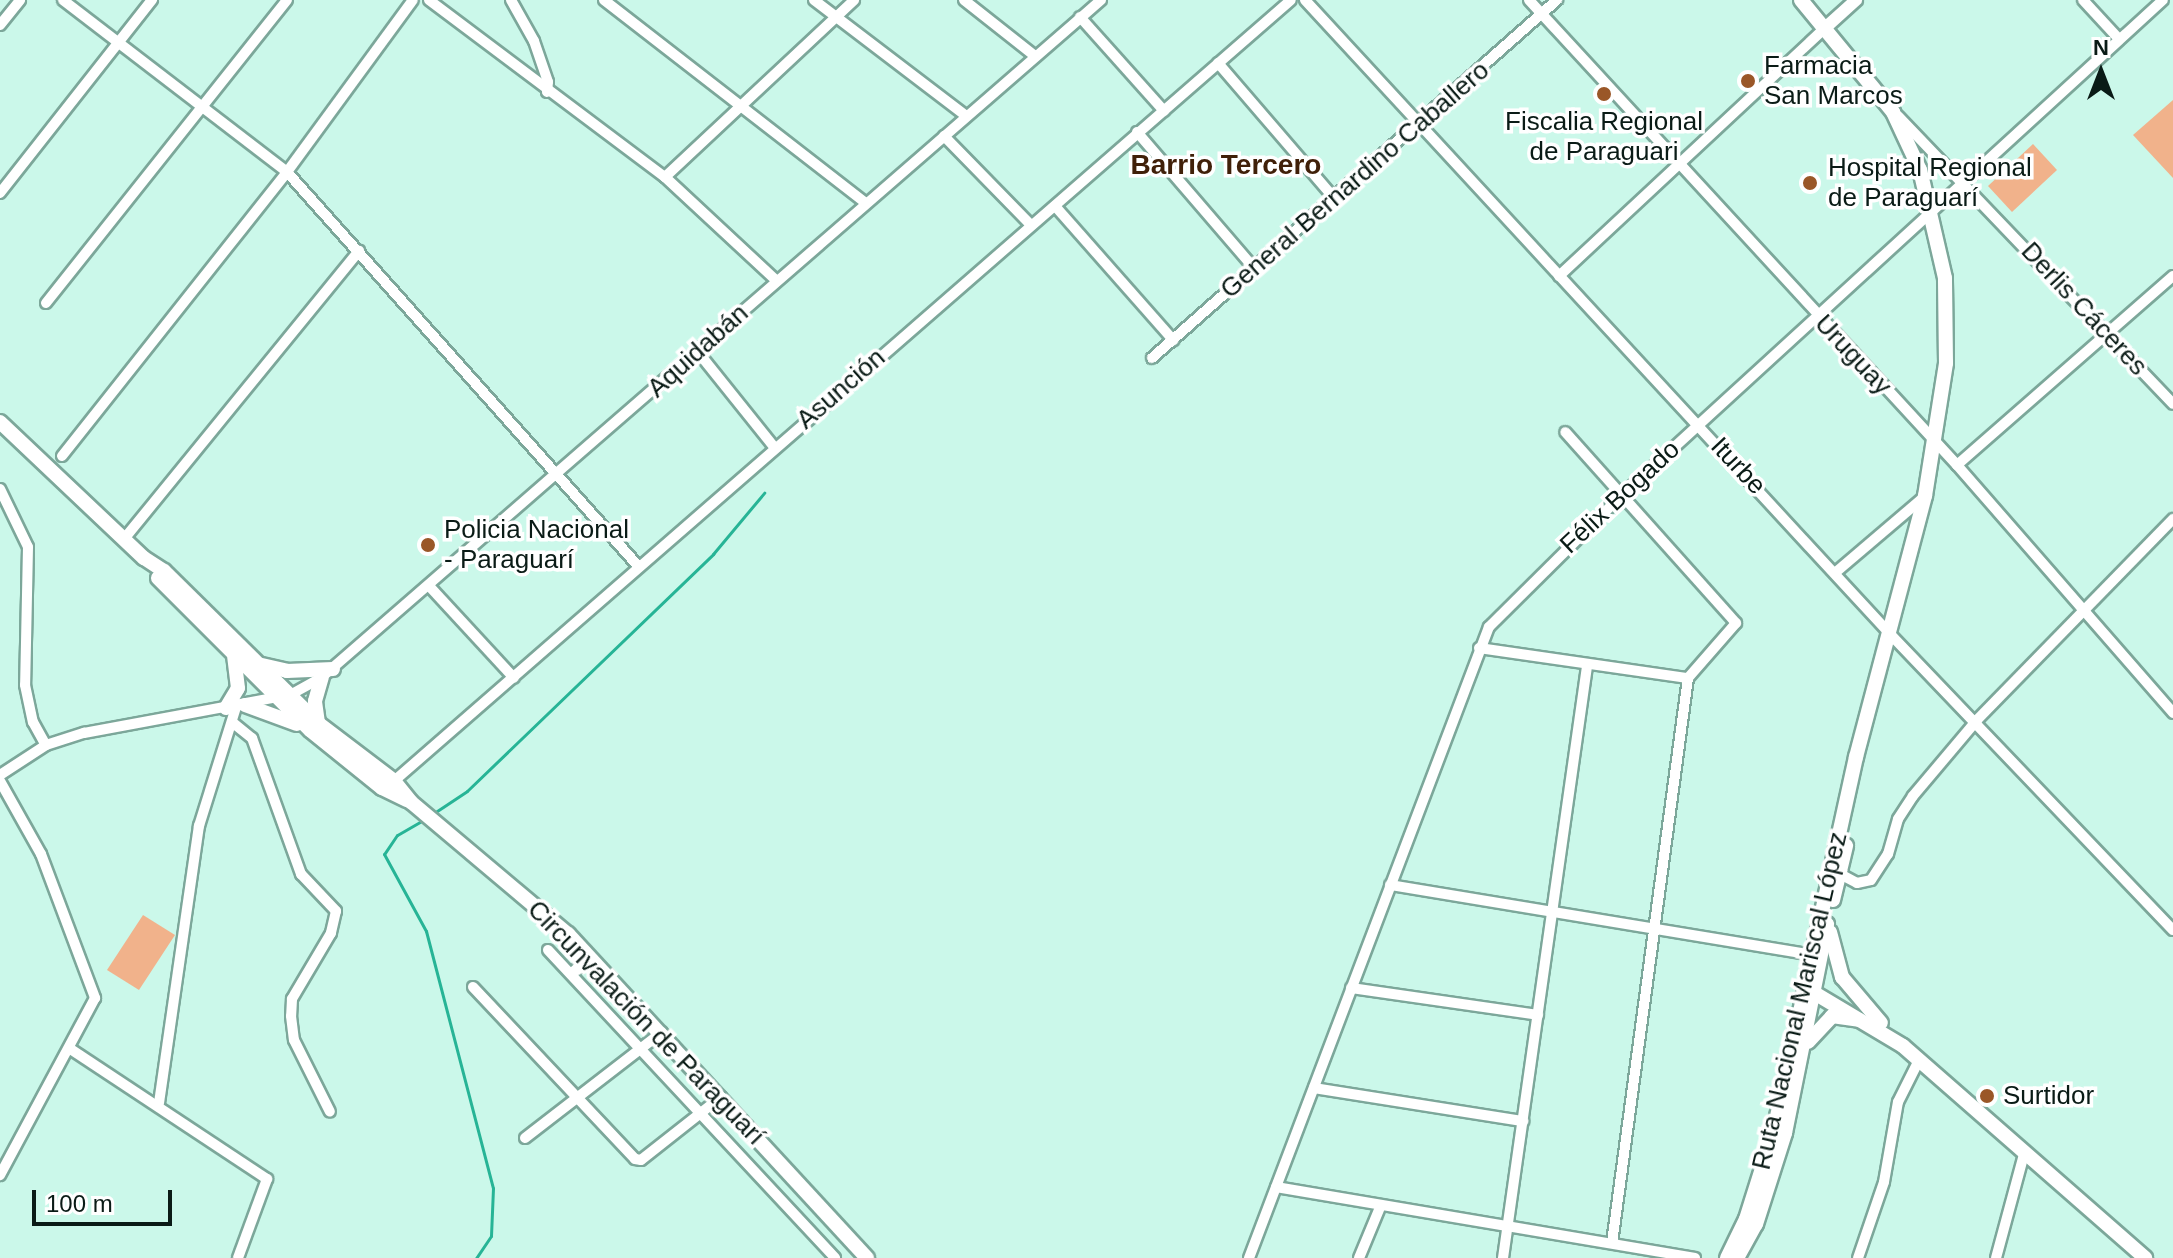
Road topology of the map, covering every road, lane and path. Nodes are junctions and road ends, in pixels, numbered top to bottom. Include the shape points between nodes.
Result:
1 (20, 0) edge
2 (63, 0) edge
3 (152, 0) edge
4 (287, 0) edge
5 (413, 0) edge
6 (429, 0) edge
7 (511, 0) edge
8 (814, 0) edge
9 (854, 0) edge
10 (964, 0) edge
11 (1101, 0) edge
12 (1291, 0) edge
13 (1305, 0) edge
14 (1529, 0) edge
15 (1557, 0) edge
16 (1801, 0) edge
17 (1856, 0) edge
18 (2083, 0) edge
19 (2163, 0) edge
20 (610, 2) edge
21 (1542, 14) junction
22 (836, 17) junction
23 (1080, 17) junction
24 (0, 25) edge
25 (1825, 28) junction
26 (2119, 39) junction
27 (119, 44) junction
28 (1035, 56) junction
29 (1218, 63) junction
30 (547, 92) junction
31 (200, 106) junction
32 (741, 106) junction
33 (1164, 111) junction
34 (1893, 112) junction
35 (966, 116) junction
36 (1421, 123) junction
37 (1137, 132) junction
38 (944, 136) junction
39 (1679, 168) junction
40 (287, 172) junction
41 (665, 177) junction
42 (1965, 181) junction
43 (0, 193) edge
44 (1335, 199) junction
45 (866, 203) junction
46 (1055, 206) junction
47 (1931, 209) junction
48 (1030, 224) junction
49 (359, 251) junction
50 (1254, 268) junction
51 (1559, 276) junction
52 (2173, 276) edge
53 (776, 280) junction
54 (46, 303) dead end
55 (1818, 317) junction
56 (2110, 336) junction
57 (1173, 340) junction
58 (698, 352) junction
59 (1152, 358) dead end
60 (2173, 404) edge
61 (0, 422) edge
62 (1699, 424) junction
63 (1565, 432) dead end
64 (1935, 442) junction
65 (774, 447) junction
66 (62, 456) dead end
67 (1957, 465) junction
68 (557, 475) junction
69 (0, 489) edge
70 (1622, 495) junction
71 (1925, 496) junction
72 (2173, 519) edge
73 (124, 539) junction
74 (144, 558) junction
75 (639, 567) junction
76 (1836, 572) junction
77 (431, 588) junction
78 (2083, 613) junction
79 (1891, 635) junction
80 (1479, 648) junction
81 (232, 653) junction
82 (259, 665) junction
83 (1587, 666) junction
84 (327, 673) junction
85 (514, 678) junction
86 (1688, 678) junction
87 (283, 696) junction
88 (235, 710) junction
89 (2173, 713) edge
90 (1977, 720) junction
91 (314, 727) junction
92 (1863, 740) junction
93 (46, 745) junction
94 (0, 775) edge
95 (0, 781) edge
96 (394, 781) junction
97 (411, 802) junction
98 (1840, 874) junction
99 (1390, 885) junction
100 (1552, 912) junction
101 (1828, 920) junction
102 (1657, 929) junction
103 (2173, 930) edge
104 (1812, 947) junction
105 (548, 950) dead end
106 (589, 957) junction
107 (571, 974) junction
108 (473, 987) dead end
109 (1351, 988) junction
110 (1816, 994) junction
111 (1538, 1015) junction
112 (1869, 1022) junction
113 (1796, 1024) junction
114 (662, 1032) junction
115 (1903, 1046) junction
116 (643, 1048) junction
117 (72, 1050) junction
118 (1799, 1060) junction
119 (1919, 1060) junction
120 (1314, 1088) junction
121 (581, 1096) junction
122 (721, 1097) junction
123 (159, 1103) junction
124 (704, 1111) junction
125 (330, 1112) dead end
126 (1523, 1121) junction
127 (525, 1138) dead end
128 (2024, 1154) junction
129 (0, 1175) edge
130 (1276, 1187) junction
131 (1381, 1205) junction
132 (1508, 1226) junction
133 (1612, 1243) junction
134 (238, 1258) edge
135 (835, 1258) edge
136 (867, 1258) edge
137 (1249, 1258) edge
138 (1359, 1258) edge
139 (1503, 1258) edge
140 (1695, 1258) edge
141 (1727, 1258) edge
142 (1737, 1258) edge
143 (1858, 1258) edge
144 (1996, 1258) edge
145 (2145, 1258) edge

1 - 24 street
2 - 27 street
3 - 27 street
4 - 31 street
5 - 40 street
6 - 30 street
7 - 30 street via 534,41
8 - 22 street
9 - 22 street
10 - 28 street
11 - 23 street, Aquidabán
12 - 29 street, Asunción
13 - 36 street, Iturbe
14 - 21 street, Uruguay
15 - 21 street, General Bernardino Caballero
16 - 25 highway, Ruta Nacional Mariscal López
17 - 25 main road
18 - 26 street
19 - 26 street, Félix Bogado
20 - 32 street
21 - 36 street, General Bernardino Caballero
21 - 39 street, Uruguay
22 - 32 street
22 - 35 street
23 - 28 street, Aquidabán
23 - 33 street
25 - 34 highway, Ruta Nacional Mariscal López
25 - 39 street
26 - 42 street, Félix Bogado
27 - 31 street
27 - 43 street
28 - 35 street, Aquidabán
29 - 33 street, Asunción
29 - 44 street
30 - 41 street
31 - 40 street
31 - 54 street
32 - 41 street
32 - 45 street
33 - 37 street, Asunción
34 - 42 street, Derlis Cáceres
34 - 47 highway, Ruta Nacional Mariscal López
35 - 38 street, Aquidabán
36 - 44 street, General Bernardino Caballero
36 - 51 street, Iturbe
37 - 46 street, Asunción
37 - 50 street
38 - 45 street, Aquidabán
38 - 48 street
39 - 51 street
39 - 55 street, Uruguay
40 - 49 street
40 - 66 street
41 - 53 street
42 - 47 street, Félix Bogado
42 - 56 street, Derlis Cáceres
44 - 50 street, General Bernardino Caballero
45 - 53 street, Aquidabán
46 - 48 street, Asunción
46 - 57 street
47 - 55 street, Félix Bogado
47 - 64 highway, Ruta Nacional Mariscal López via 1948,321
48 - 65 street, Asunción
49 - 68 street
49 - 73 street
50 - 57 street, General Bernardino Caballero
51 - 62 street, Iturbe
52 - 56 street
53 - 58 street, Aquidabán
55 - 62 street, Félix Bogado
55 - 64 street, Uruguay
56 - 60 street, Derlis Cáceres
56 - 67 street
57 - 59 street, General Bernardino Caballero
58 - 65 street
58 - 68 street, Aquidabán
61 - 73 highway, Circunvalación de Paraguarí
62 - 70 street, Félix Bogado
62 - 76 street, Iturbe
63 - 70 street
64 - 67 street, Uruguay
64 - 71 highway, Ruta Nacional Mariscal López
65 - 75 street, Asunción
67 - 78 street, Uruguay
68 - 75 street
68 - 77 street, Aquidabán
69 - 93 street via 28,547 25,685 33,722
70 - 80 street, Félix Bogado via 1502,608
70 - 86 street via 1736,623
71 - 76 street
71 - 79 highway, Ruta Nacional Mariscal López
72 - 78 street
73 - 74 highway, Circunvalación de Paraguarí
74 - 81 highway, Circunvalación de Paraguarí
74 - 82 highway, Circunvalación de Paraguarí via 164,571
75 - 85 street, Asunción
76 - 79 street, Iturbe
77 - 84 street, Aquidabán
77 - 85 street
78 - 89 street, Uruguay
78 - 90 street
79 - 90 street, Iturbe
79 - 92 highway, Ruta Nacional Mariscal López
80 - 83 street
80 - 99 street, Félix Bogado
81 - 87 highway, Circunvalación de Paraguarí
81 - 88 highway via 238,688
82 - 84 highway
82 - 87 highway, Circunvalación de Paraguarí
83 - 86 street
83 - 100 street
84 - 87 street, Aquidabán
84 - 91 highway via 315,701
85 - 96 street, Asunción
86 - 102 street
87 - 88 street, Aquidabán
87 - 91 highway, Circunvalación de Paraguarí
88 - 91 highway
88 - 93 street, Aquidabán via 84,733
88 - 123 street via 199,826
88 - 125 street via 252,738 301,874 336,911 331,933 292,999 291,1016 294,1040
90 - 98 street via 1913,796 1871,880 1857,883
90 - 103 street, Iturbe
91 - 96 highway, Circunvalación de Paraguarí
91 - 97 highway, Circunvalación de Paraguarí via 382,788
92 - 98 highway, Ruta Nacional Mariscal López via 1864,759
92 - 104 highway, Ruta Nacional Mariscal López
93 - 94 street, Aquidabán
95 - 117 street via 41,854 94,986 95,998
96 - 97 highway, Circunvalación de Paraguarí
97 - 106 highway, Circunvalación de Paraguarí
98 - 101 highway, Ruta Nacional Mariscal López
99 - 100 street
99 - 109 street, Félix Bogado
100 - 102 street
100 - 111 street
101 - 110 highway, Ruta Nacional Mariscal López
101 - 115 highway via 1847,986
102 - 104 street
102 - 133 street
104 - 110 highway
104 - 113 highway, Ruta Nacional Mariscal López
105 - 107 street
106 - 107 street
106 - 114 highway, Circunvalación de Paraguarí
107 - 116 street
108 - 121 street
109 - 111 street
109 - 120 street, Félix Bogado
110 - 112 highway
110 - 113 highway
110 - 118 highway, Ruta Nacional Mariscal López
111 - 126 street
112 - 115 highway
112 - 118 highway via 1832,1016 1814,1030
113 - 141 highway, Ruta Nacional Mariscal López via 1771,1142
114 - 116 street
114 - 122 highway, Circunvalación de Paraguarí
115 - 119 highway
116 - 121 street
116 - 124 street
117 - 123 street
117 - 129 street
118 - 142 highway, Ruta Nacional Mariscal López via 1774,1172 1756,1224
119 - 128 highway
119 - 143 street via 1898,1102 1884,1182
120 - 126 street
120 - 130 street, Félix Bogado
121 - 124 street via 641,1160
121 - 127 street
122 - 124 street
122 - 136 highway, Circunvalación de Paraguarí
123 - 134 street via 267,1179
124 - 135 street
126 - 132 street
128 - 144 street
128 - 145 highway
130 - 131 street
130 - 137 street, Félix Bogado
131 - 132 street
131 - 138 street
132 - 133 street
132 - 139 street
133 - 140 street

